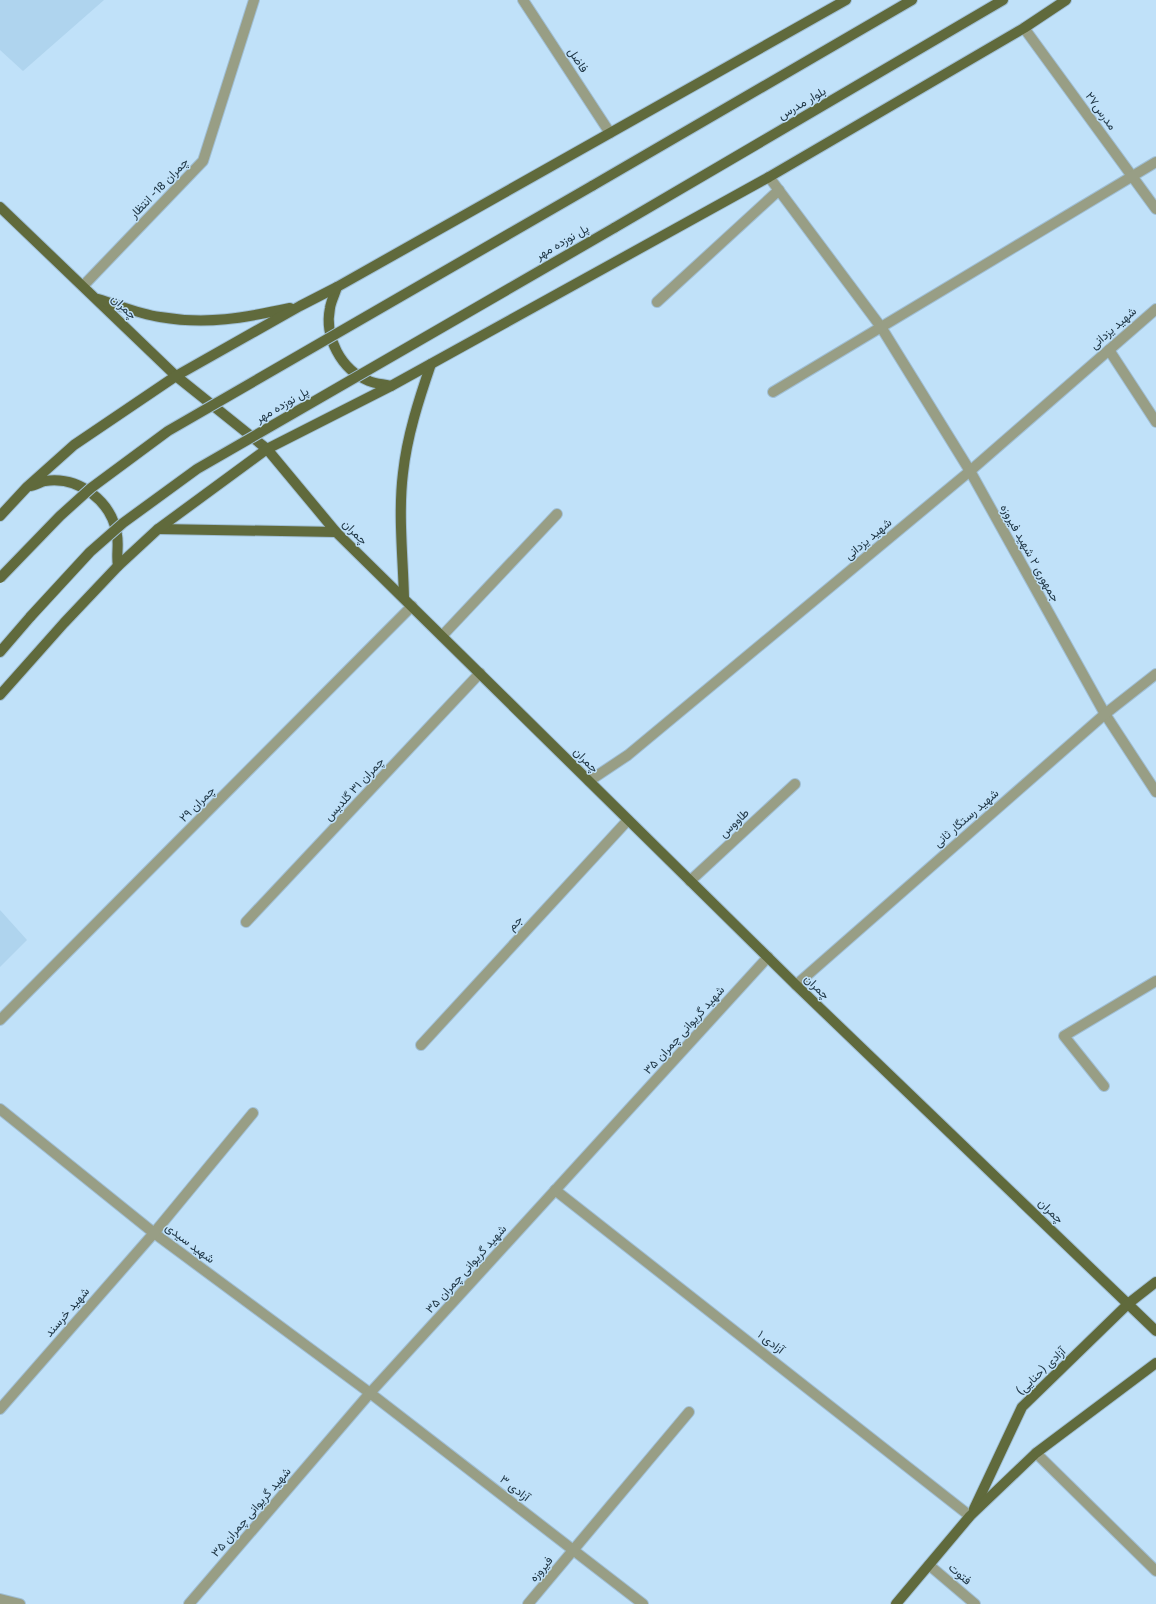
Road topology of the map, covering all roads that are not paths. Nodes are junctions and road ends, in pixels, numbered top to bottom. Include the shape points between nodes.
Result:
1 (254, 0) edge
2 (523, 0) edge
3 (846, 0) edge
4 (912, 0) edge
5 (1003, 0) edge
6 (1066, 0) edge
7 (1024, 28) junction
8 (610, 133) junction
9 (1156, 162) edge
10 (1132, 176) junction
11 (770, 178) junction
12 (779, 190) junction
13 (0, 207) edge
14 (1156, 209) edge
15 (614, 228) joint
16 (83, 286) junction
17 (337, 288) junction
18 (96, 298) junction
19 (657, 302) dead end
20 (300, 306) junction
21 (1156, 308) edge
22 (881, 327) junction
23 (1109, 350) junction
24 (431, 364) junction
25 (176, 376) junction
26 (391, 386) junction
27 (772, 392) dead end
28 (1156, 422) edge
29 (267, 449) junction
30 (970, 471) junction
31 (27, 487) junction
32 (557, 514) dead end
33 (0, 516) edge
34 (158, 530) junction
35 (336, 532) junction
36 (118, 566) junction
37 (0, 578) edge
38 (404, 598) junction
39 (412, 606) junction
40 (442, 636) junction
41 (0, 652) edge
42 (480, 673) junction
43 (1156, 674) edge
44 (0, 695) edge
45 (1105, 714) junction
46 (589, 780) junction
47 (796, 784) dead end
48 (1156, 792) edge
49 (628, 820) junction
50 (690, 881) junction
51 (246, 922) dead end
52 (768, 957) junction
53 (1156, 981) edge
54 (796, 985) junction
55 (0, 1020) edge
56 (421, 1045) dead end
57 (1104, 1086) dead end
58 (0, 1109) edge
59 (253, 1113) dead end
60 (555, 1190) junction
61 (154, 1233) junction
62 (1156, 1282) edge
63 (1129, 1303) junction
64 (1156, 1331) edge
65 (1156, 1363) edge
66 (370, 1393) junction
67 (0, 1409) edge
68 (689, 1412) dead end
69 (1036, 1453) junction
70 (970, 1516) junction
71 (573, 1550) junction
72 (929, 1565) junction
73 (1156, 1572) edge
74 (0, 1599) edge
75 (20, 1604) edge
76 (189, 1604) edge
77 (528, 1604) edge
78 (643, 1604) edge
79 (896, 1604) edge
80 (975, 1604) edge

1 - 16 street, چمران 18- انتظار via 203,161
2 - 8 street, فاضل
3 - 8 main road
4 - 37 main road, bridge via 168,431 91,488
5 - 15 main road, بلوار مدرس
6 - 7 main road
7 - 10 street, مدرس۲۷
7 - 11 main road
8 - 17 main road
9 - 10 street
10 - 14 street, مدرس۲۷
10 - 22 street
11 - 12 street, جمهوری ۲ شهید فیروزه
11 - 24 main road
12 - 19 street
12 - 22 street, جمهوری ۲ شهید فیروزه
13 - 16 main road, چمران
15 - 41 main road, پل نوزده مهر, bridge via 197,469 123,523 90,552
16 - 18 main road, چمران
17 - 20 main road
17 - 26 main road via 330,308 329,323 336,352 350,369 369,381
18 - 20 main road via 158,317 193,322 240,319
18 - 25 main road, چمران
20 - 25 main road
21 - 23 street, شهید یزدانی
22 - 27 street
22 - 30 street, جمهوری ۲ شهید فیروزه
23 - 28 street
23 - 30 street, شهید یزدانی
24 - 26 main road
24 - 38 main road via 410,433 403,473 401,514
25 - 29 main road, چمران
25 - 31 main road via 74,445
26 - 29 main road
29 - 34 main road
29 - 35 main road, چمران
30 - 45 street, جمهوری ۲ شهید فیروزه
30 - 46 street, شهید یزدانی via 628,755
31 - 33 main road
31 - 36 main road via 46,481 66,481 85,488 100,500 112,516 117,536
32 - 40 street
34 - 35 main road
34 - 36 main road
35 - 38 main road, چمران
36 - 44 main road
38 - 39 main road, چمران
39 - 40 main road, چمران
39 - 55 street, چمران ۲۹
40 - 42 main road, چمران
42 - 46 main road, چمران
42 - 51 street, چمران ۳۱ گلدیس
43 - 45 street, شهید رستگار ثانی
45 - 48 street, جمهوری ۲ شهید فیروزه
45 - 54 street, شهید رستگار ثانی
46 - 49 main road, چمران
47 - 50 street, طاووس
49 - 50 main road, چمران
49 - 56 street, جم
50 - 52 main road, چمران
52 - 54 main road, چمران
52 - 60 street, شهید گریوانی چمران ۳۵
53 - 57 street via 1064,1036
54 - 63 main road, چمران
58 - 61 street, شهید سیدی
59 - 61 street, شهید خرسند
60 - 66 street, شهید گریوانی چمران ۳۵
60 - 70 street, آزادی ۱
61 - 66 street, شهید سیدی
61 - 67 street, شهید خرسند
62 - 63 main road, آزادی (حنایی)
63 - 64 main road, چمران
63 - 70 main road, آزادی (حنایی) via 1022,1408
65 - 69 main road, آزادی (حنایی)
66 - 71 street, آزادی ۳
66 - 76 street, شهید گریوانی چمران ۳۵
68 - 71 street, فیروزه
69 - 70 main road, آزادی (حنایی)
69 - 73 street
70 - 72 main road, آزادی (حنایی)
71 - 77 street, فیروزه
71 - 78 street, آزادی ۳
72 - 79 main road, آزادی (حنایی)
72 - 80 street, فتوت
74 - 75 street

